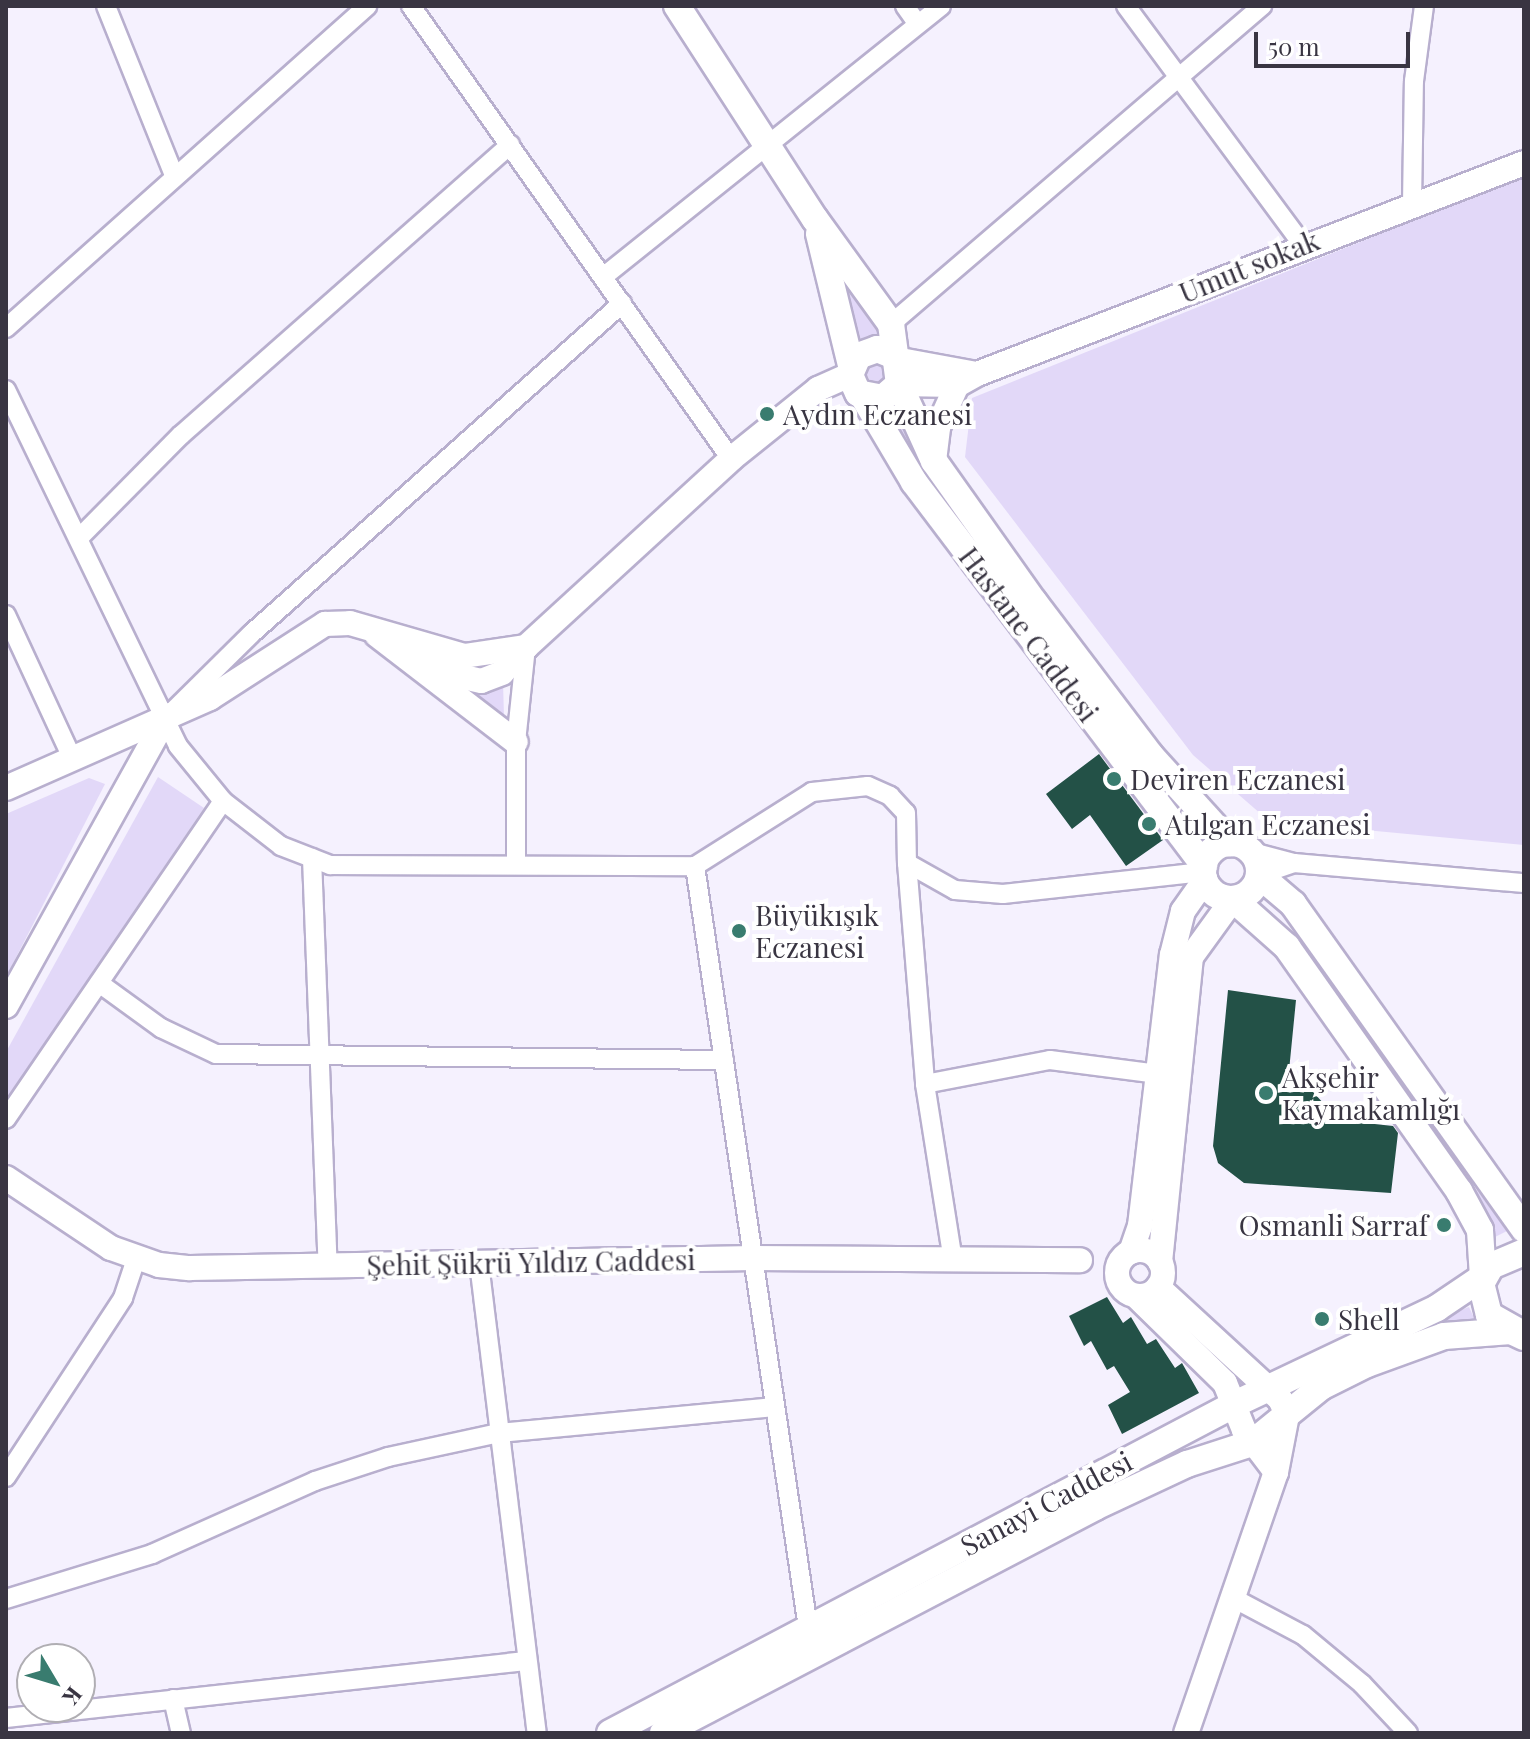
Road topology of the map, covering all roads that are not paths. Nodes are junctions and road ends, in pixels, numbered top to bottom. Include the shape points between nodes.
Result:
1 (106, 6) edge
2 (367, 6) edge
3 (411, 6) edge
4 (677, 6) edge
5 (905, 6) edge
6 (941, 6) edge
7 (1126, 6) edge
8 (1262, 6) edge
9 (1424, 6) edge
10 (917, 23) junction
11 (1176, 79) junction
12 (766, 143) junction
13 (510, 145) junction
14 (1524, 163) edge
15 (174, 175) junction
16 (1412, 204) junction
17 (815, 219) junction
18 (1302, 244) junction
19 (603, 277) junction
20 (622, 304) junction
21 (891, 324) junction
22 (6, 328) edge
23 (895, 366) junction
24 (855, 379) junction
25 (967, 379) junction
26 (6, 390) edge
27 (731, 459) junction
28 (934, 461) junction
29 (79, 538) junction
30 (6, 615) edge
31 (368, 629) junction
32 (526, 647) junction
33 (421, 667) junction
34 (167, 716) junction
35 (516, 742) junction
36 (72, 758) junction
37 (6, 788) edge
38 (223, 801) junction
39 (1247, 857) junction
40 (312, 858) junction
41 (907, 863) junction
42 (516, 864) junction
43 (695, 866) junction
44 (1204, 872) junction
45 (1524, 883) edge
46 (1233, 899) junction
47 (99, 983) junction
48 (6, 1006) edge
49 (320, 1059) junction
50 (724, 1060) junction
51 (1158, 1074) junction
52 (925, 1084) junction
53 (6, 1119) edge
54 (6, 1178) edge
55 (1523, 1244) edge
56 (754, 1258) junction
57 (136, 1259) junction
58 (953, 1260) junction
59 (479, 1263) junction
60 (328, 1267) junction
61 (1138, 1272) junction
62 (1483, 1277) junction
63 (1520, 1332) edge
64 (1267, 1388) junction
65 (1235, 1404) junction
66 (775, 1407) junction
67 (1287, 1415) junction
68 (499, 1433) junction
69 (1252, 1443) junction
70 (1276, 1472) junction
71 (6, 1477) edge
72 (1233, 1598) junction
73 (6, 1599) edge
74 (808, 1628) junction
75 (526, 1661) junction
76 (173, 1699) junction
77 (6, 1718) edge
78 (181, 1733) edge
79 (537, 1733) edge
80 (610, 1733) edge
81 (663, 1733) edge
82 (1186, 1733) edge
83 (1408, 1733) edge

1 - 15 street
2 - 15 street
3 - 13 street
4 - 12 main road, Hastane Caddesi
5 - 10 street
6 - 10 street
7 - 11 street
8 - 11 street
9 - 16 street via 1414,81
10 - 12 street
11 - 18 street
11 - 21 street
12 - 17 main road, Hastane Caddesi
12 - 19 street
13 - 19 street
13 - 29 street via 181,435
14 - 16 street, Umut sokak
15 - 22 street
16 - 18 street, Umut sokak
17 - 21 main road, Hastane Caddesi
17 - 24 main road, Hastane Caddesi
18 - 25 street, Umut sokak
19 - 20 street
20 - 27 street
20 - 34 street via 251,634
21 - 23 main road, Hastane Caddesi
23 - 24 main road via 867,350
23 - 24 main road via 883,398
23 - 25 street
23 - 28 main road, Hastane Caddesi
24 - 27 street via 818,389
24 - 44 main road, Hastane Caddesi via 914,482
25 - 28 street via 938,427
26 - 29 street
27 - 32 street
28 - 39 main road, Hastane Caddesi via 1108,704
29 - 34 street
30 - 36 street
31 - 32 street via 464,656
31 - 33 street
31 - 34 street via 325,624 210,698
32 - 33 street via 502,673 481,681
32 - 35 street
33 - 35 street
34 - 36 street
34 - 38 street via 178,746
34 - 48 street
35 - 42 street
36 - 37 street
38 - 40 street via 281,846
38 - 47 street
39 - 44 main road via 1212,850
39 - 45 street
39 - 46 main road via 1250,891
39 - 55 main road, Hastane Caddesi via 1293,904
40 - 42 street via 330,865
40 - 49 street
41 - 43 street via 906,813 890,796 868,786 812,792
41 - 44 street via 955,890 1003,894
41 - 52 street
42 - 43 street
43 - 50 street
44 - 46 main road via 1215,894
44 - 51 street via 1183,911 1172,955
46 - 61 street via 1191,957
46 - 62 main road via 1287,947 1459,1191 1480,1230
47 - 49 street via 161,1028 216,1054
47 - 53 street
49 - 50 street
49 - 60 street
50 - 56 street
51 - 52 street via 1050,1060
51 - 61 street
52 - 58 street
54 - 57 street, Şehit Şükrü Yıldız Caddesi
55 - 62 main road, Sanayi Caddesi
56 - 58 street, Şehit Şükrü Yıldız Caddesi
56 - 59 street, Şehit Şükrü Yıldız Caddesi
56 - 66 street
57 - 60 street, Şehit Şükrü Yıldız Caddesi via 190,1268
57 - 71 street via 123,1298
58 - 61 street, Şehit Şükrü Yıldız Caddesi via 1080,1260
59 - 60 street, Şehit Şükrü Yıldız Caddesi
59 - 68 street
61 - 64 street
61 - 65 street via 1225,1383
62 - 63 main road via 1483,1306
62 - 64 main road, Sanayi Caddesi via 1437,1308
63 - 67 main road, Sanayi Caddesi via 1444,1336 1400,1349 1321,1387
64 - 65 main road, Sanayi Caddesi
64 - 67 street
65 - 69 street
65 - 74 main road, Sanayi Caddesi
66 - 68 street
66 - 74 street
67 - 69 main road, Sanayi Caddesi
67 - 70 street
68 - 73 street via 359,1465 152,1554
68 - 75 street
69 - 70 street
69 - 81 main road, Sanayi Caddesi via 1187,1464 1095,1507
70 - 72 street
72 - 82 street
72 - 83 street via 1303,1635 1362,1684
74 - 80 main road, Sanayi Caddesi
75 - 76 street
75 - 79 street
76 - 77 street
76 - 78 street

